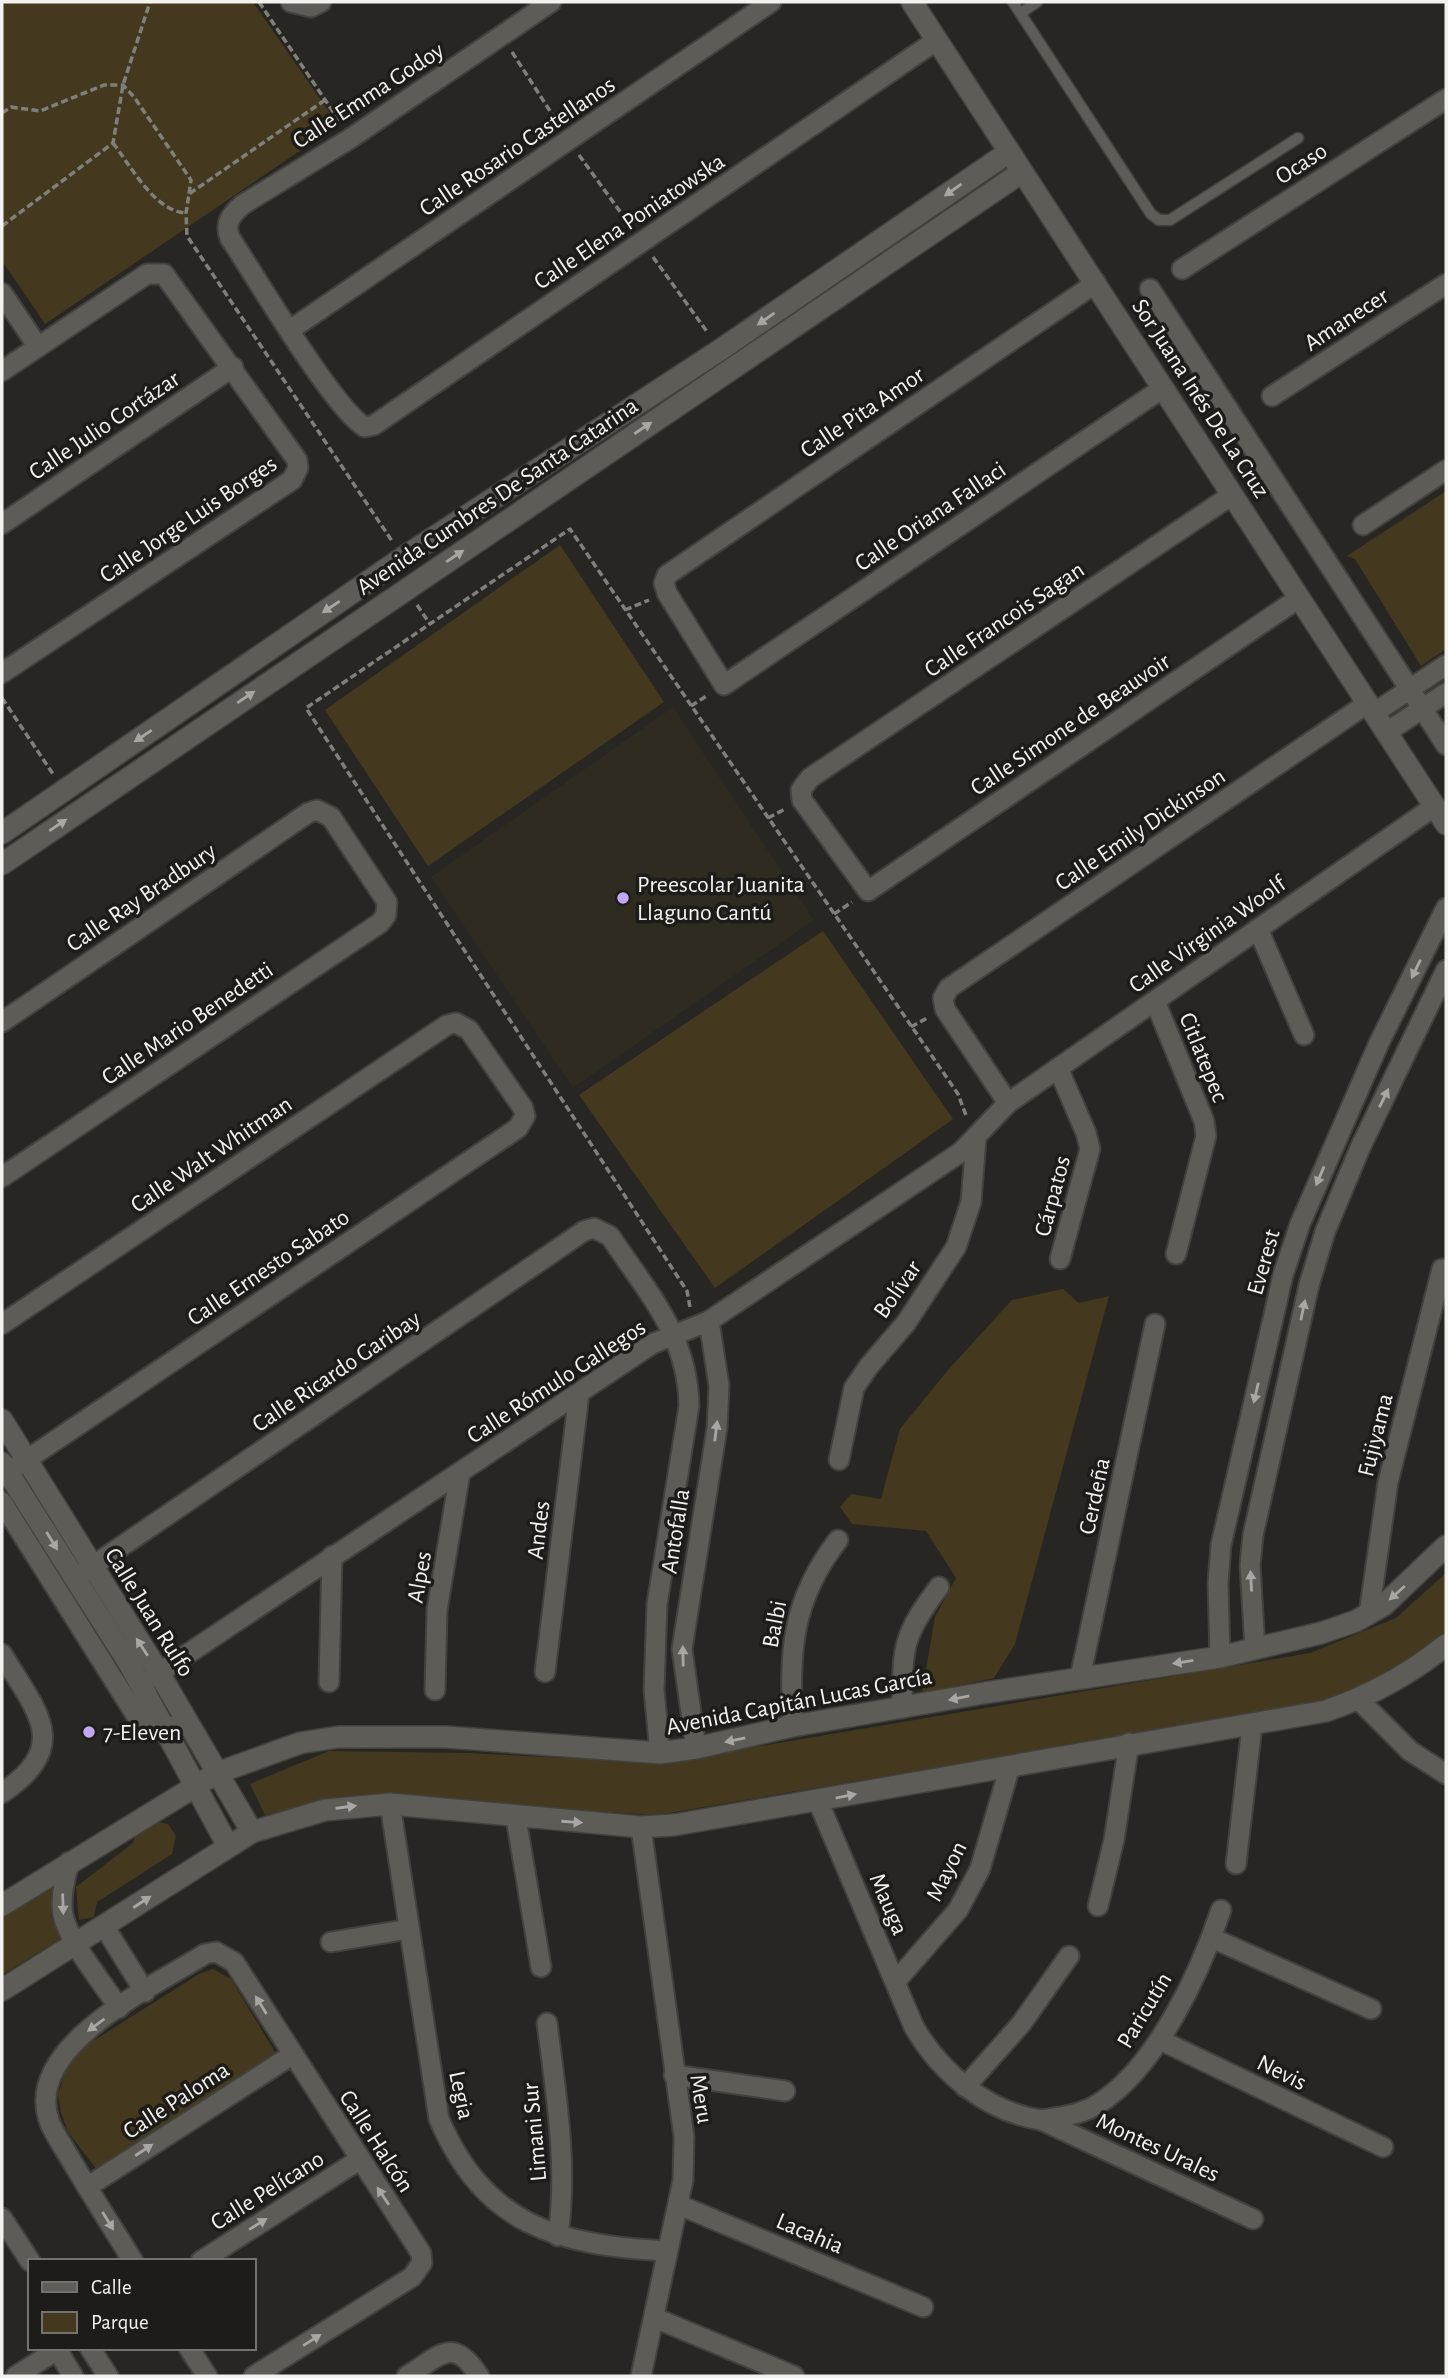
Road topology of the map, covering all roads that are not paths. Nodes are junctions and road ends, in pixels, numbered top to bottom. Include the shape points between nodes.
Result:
1 (291, 2) edge
2 (551, 2) edge
3 (771, 2) edge
4 (912, 2) edge
5 (1013, 2) edge
6 (1037, 2) edge
7 (320, 3) edge
8 (1021, 13) junction
9 (937, 40) junction
10 (1446, 99) edge
11 (1298, 138) dead end
12 (1009, 152) junction
13 (1022, 172) junction
14 (1182, 268) dead end
15 (1096, 283) junction
16 (1446, 284) edge
17 (1150, 289) dead end
18 (2, 293) edge
19 (290, 330) junction
20 (38, 347) junction
21 (233, 367) junction
22 (2, 371) edge
23 (1163, 388) junction
24 (1272, 396) dead end
25 (1446, 470) edge
26 (1232, 495) junction
27 (2, 524) edge
28 (1363, 525) dead end
29 (408, 554) junction
30 (423, 577) junction
31 (1299, 598) junction
32 (1446, 665) edge
33 (2, 673) edge
34 (724, 685) joint
35 (1410, 689) junction
36 (1446, 693) edge
37 (1371, 708) junction
38 (1423, 709) junction
39 (1387, 732) junction
40 (1446, 745) edge
41 (1440, 815) edge
42 (2, 833) edge
43 (2, 864) edge
44 (868, 891) joint
45 (387, 901) joint
46 (1446, 908) edge
47 (1258, 929) junction
48 (1446, 970) edge
49 (1155, 1000) junction
50 (2, 1022) edge
51 (447, 1025) joint
52 (1304, 1035) dead end
53 (1058, 1068) junction
54 (1008, 1103) junction
55 (976, 1139) junction
56 (2, 1177) edge
57 (610, 1236) joint
58 (1176, 1254) dead end
59 (1060, 1259) dead end
60 (1442, 1269) dead end
61 (2, 1324) edge
62 (1155, 1324) dead end
63 (702, 1325) junction
64 (676, 1336) junction
65 (579, 1394) junction
66 (2, 1420) edge
67 (27, 1459) junction
68 (839, 1460) dead end
69 (4, 1470) edge
70 (460, 1473) junction
71 (43, 1486) junction
72 (9, 1506) edge
73 (838, 1541) dead end
74 (1446, 1546) edge
75 (332, 1556) junction
76 (83, 1573) junction
77 (939, 1587) dead end
78 (1369, 1614) junction
79 (1446, 1645) edge
80 (1255, 1649) junction
81 (2, 1654) edge
82 (1220, 1657) junction
83 (545, 1672) dead end
84 (1080, 1678) junction
85 (150, 1679) junction
86 (329, 1682) dead end
87 (435, 1690) dead end
88 (1359, 1700) junction
89 (902, 1708) junction
90 (188, 1722) junction
91 (793, 1726) junction
92 (1252, 1726) junction
93 (166, 1729) junction
94 (1129, 1743) junction
95 (696, 1748) junction
96 (660, 1753) junction
97 (1010, 1766) junction
98 (217, 1773) junction
99 (1446, 1774) edge
100 (195, 1785) junction
101 (2, 1793) edge
102 (818, 1801) junction
103 (390, 1804) junction
104 (516, 1818) junction
105 (641, 1827) junction
106 (252, 1832) junction
107 (228, 1846) junction
108 (69, 1861) junction
109 (1236, 1864) dead end
110 (2, 1905) edge
111 (1098, 1906) dead end
112 (1221, 1910) dead end
113 (104, 1926) junction
114 (409, 1929) junction
115 (1212, 1938) junction
116 (331, 1942) dead end
117 (78, 1944) junction
118 (1069, 1956) dead end
119 (541, 1967) dead end
120 (896, 1981) junction
121 (2, 1990) edge
122 (145, 1992) junction
123 (119, 2008) junction
124 (1371, 2009) dead end
125 (547, 2023) dead end
126 (1160, 2040) junction
127 (292, 2055) junction
128 (674, 2075) junction
129 (965, 2087) junction
130 (785, 2091) dead end
131 (1041, 2120) junction
132 (1383, 2147) dead end
133 (359, 2160) junction
134 (87, 2187) junction
135 (678, 2205) junction
136 (2, 2218) edge
137 (1253, 2219) dead end
138 (558, 2236) junction
139 (666, 2251) junction
140 (29, 2259) edge
141 (132, 2259) edge
142 (204, 2259) edge
143 (923, 2306) dead end
144 (655, 2318) junction
145 (55, 2350) edge
146 (58, 2350) edge
147 (91, 2350) edge
148 (190, 2350) edge
149 (16, 2376) edge
150 (73, 2376) edge
151 (108, 2376) edge
152 (207, 2376) edge
153 (254, 2376) edge
154 (407, 2376) edge
155 (479, 2376) edge
156 (641, 2376) edge
157 (794, 2376) edge

1 - 7 street via 303,7
2 - 19 street, Calle Emma Godoy via 351,138 242,205 229,219 226,229 230,238
3 - 19 street, Calle Rosario Castellanos
4 - 9 street, Sor Juana Inés De La Cruz
5 - 8 lane
6 - 8 lane
8 - 11 lane via 1159,220 1170,220
9 - 12 street, Sor Juana Inés De La Cruz
9 - 19 street, Calle Elena Poniatowska via 374,425 365,427 348,413
10 - 14 street, Ocaso
12 - 13 street, Sor Juana Inés De La Cruz
12 -> 29 street, Avenida Cumbres De Santa Catarina via 720,351
13 - 15 street, Sor Juana Inés De La Cruz
30 -> 13 street, Avenida Cumbres De Santa Catarina
15 - 23 street, Sor Juana Inés De La Cruz
15 - 34 street, Calle Pita Amor via 667,575 666,590
16 - 24 street, Amanecer
17 - 35 street, Sor Juana Inés De La Cruz
18 - 20 street
20 - 21 street, Calle Jorge Luis Borges via 157,272 172,279
20 - 22 street
21 - 27 street, Calle Julio Cortázar
21 - 33 street, Calle Jorge Luis Borges via 297,460 297,475
23 - 26 street, Sor Juana Inés De La Cruz
23 - 34 street, Calle Oriana Fallaci
25 - 28 street
26 - 31 street, Sor Juana Inés De La Cruz
26 - 44 street, Calle Francois Sagan via 803,785 802,800
29 - 30 street
29 -> 42 street, Avenida Cumbres De Santa Catarina
43 -> 30 street, Avenida Cumbres De Santa Catarina
31 - 37 street, Sor Juana Inés De La Cruz
31 - 44 street, Calle Simone de Beauvoir
32 - 35 street, Calle Emily Dickinson
35 - 37 street, Calle Emily Dickinson
35 - 38 street, Sor Juana Inés De La Cruz
36 - 38 street
37 - 39 street, Sor Juana Inés De La Cruz
37 - 54 street, Calle Emily Dickinson via 949,988 943,998 945,1009
38 - 39 street
38 - 40 street, Sor Juana Inés De La Cruz
39 - 41 street, Sor Juana Inés De La Cruz
41 - 47 street, Calle Virginia Woolf
45 - 50 street, Calle Ray Bradbury via 331,817 317,810
45 - 56 street, Calle Mario Benedetti via 380,923
46 -> 82 street, Everest via 1344,1121 1283,1275 1222,1545
47 - 49 street, Calle Virginia Woolf
47 - 52 street
80 -> 48 street, Everest via 1250,1564 1254,1535 1309,1284 1360,1148
49 - 53 street, Calle Virginia Woolf
49 - 58 street, Citlatepec via 1206,1136
51 - 61 street, Calle Walt Whitman
51 - 67 street, Calle Ernesto Sabato via 469,1030 523,1108 525,1116 518,1128
53 - 54 street, Calle Virginia Woolf
53 - 59 street, Cárpatos via 1090,1149
54 - 55 street, Calle Rómulo Gallegos
55 - 63 street, Calle Rómulo Gallegos
55 - 68 street, Bolívar via 971,1202 956,1247 906,1323 855,1388
57 - 64 street, Antofalla
57 - 76 street, Calle Ricardo Garibay via 594,1228 584,1231
60 - 78 street, Fujiyama via 1388,1482
62 - 84 street, Cerdeña
63 - 64 street, Calle Rómulo Gallegos
95 -> 63 street, Antofalla via 682,1649 717,1428 719,1386
64 - 65 street, Calle Rómulo Gallegos via 652,1344
64 - 96 street, Antofalla via 689,1381 689,1406 657,1604 654,1690
65 - 70 street, Calle Rómulo Gallegos
65 - 83 street, Andes
66 - 67 street, Calle Juan Rulfo
67 - 69 street, Calle Ernesto Sabato
67 - 71 street, Calle Juan Rulfo
69 - 72 street, Calle Juan Rulfo
70 - 75 street, Calle Rómulo Gallegos
70 - 87 street, Alpes via 437,1610
71 - 72 street
71 - 76 street, Calle Juan Rulfo
72 -> 76 street, Calle Juan Rulfo
72 - 93 street, Calle Juan Rulfo via 139,1720 153,1729
73 - 91 street, Balbi via 818,1566 801,1604 792,1641
74 -> 78 street, Avenida Capitán Lucas García
75 - 85 street, Calle Rómulo Gallegos
75 - 86 street
76 - 85 street, Calle Juan Rulfo
77 - 89 street via 907,1635
78 - 80 street, Avenida Capitán Lucas García via 1321,1633
79 - 88 street via 1419,1667
80 - 82 street, Avenida Capitán Lucas García
81 - 101 street via 40,1718 43,1738 34,1766
82 -> 84 street, Avenida Capitán Lucas García
84 -> 89 street, Avenida Capitán Lucas García
85 - 90 street, Calle Juan Rulfo
85 - 93 street, Calle Juan Rulfo
88 - 92 street
88 - 99 street via 1410,1751
89 - 91 street, Avenida Capitán Lucas García
90 - 93 street
90 - 98 street, Calle Juan Rulfo
91 -> 95 street, Avenida Capitán Lucas García
92 - 94 street
92 - 109 street
93 - 100 street, Calle Juan Rulfo
94 - 97 street
94 - 111 street
95 - 96 street, Avenida Capitán Lucas García
96 - 98 street, Avenida Capitán Lucas García via 446,1737 338,1737 300,1744
102 -> 97 street
97 - 120 street, Mayon via 979,1869 963,1900 934,1941
98 - 100 street, Avenida Capitán Lucas García
98 - 106 street, Calle Juan Rulfo
100 - 107 street, Calle Juan Rulfo
100 - 108 street, Avenida Capitán Lucas García
102 - 105 street
102 - 120 street, Mauga
103 - 104 street
106 -> 103 street via 326,1810
103 - 114 street, Legia
104 -> 105 street
104 - 119 street
105 - 128 street, Meru
106 - 107 street
113 -> 107 street
108 - 110 street, Avenida Capitán Lucas García
108 -> 117 street via 63,1915
112 - 115 street, Paricutín
113 - 117 street
113 - 122 street
114 - 116 street
114 - 138 street, Legia via 439,2119 447,2138 474,2179 494,2199 536,2228
115 - 124 street
115 - 126 street, Paricutín
117 - 121 street
117 - 123 street
118 - 129 street via 1021,2024
120 - 129 street, Mauga via 932,2057
122 - 123 street, Calle Halcón
127 -> 122 street, Calle Halcón via 226,1955 205,1954
123 -> 134 street, Calle Halcón via 70,2045 50,2077 50,2123
125 - 138 street, Limani Sur via 562,2162
126 - 131 street, Paricutín via 1132,2076 1097,2105
126 - 132 street, Nevis
127 - 133 street, Calle Halcón
134 -> 127 street, Calle Paloma
128 - 130 street
128 - 135 street, Meru via 684,2137
129 - 131 street via 1013,2113
131 - 137 street, Montes Urales
142 -> 133 street, Calle Pelícano
153 -> 133 street, Calle Halcón via 412,2277 422,2263 421,2253
134 -> 141 street, Calle Halcón
135 - 139 street, Meru
135 - 143 street, Lacahia
136 - 140 street
138 - 139 street, Legia via 622,2249
139 - 144 street, Meru
144 - 156 street, Meru
144 - 157 street
145 - 149 street
146 - 150 street
147 - 151 street
148 - 152 street
154 - 155 street via 447,2351 468,2359

